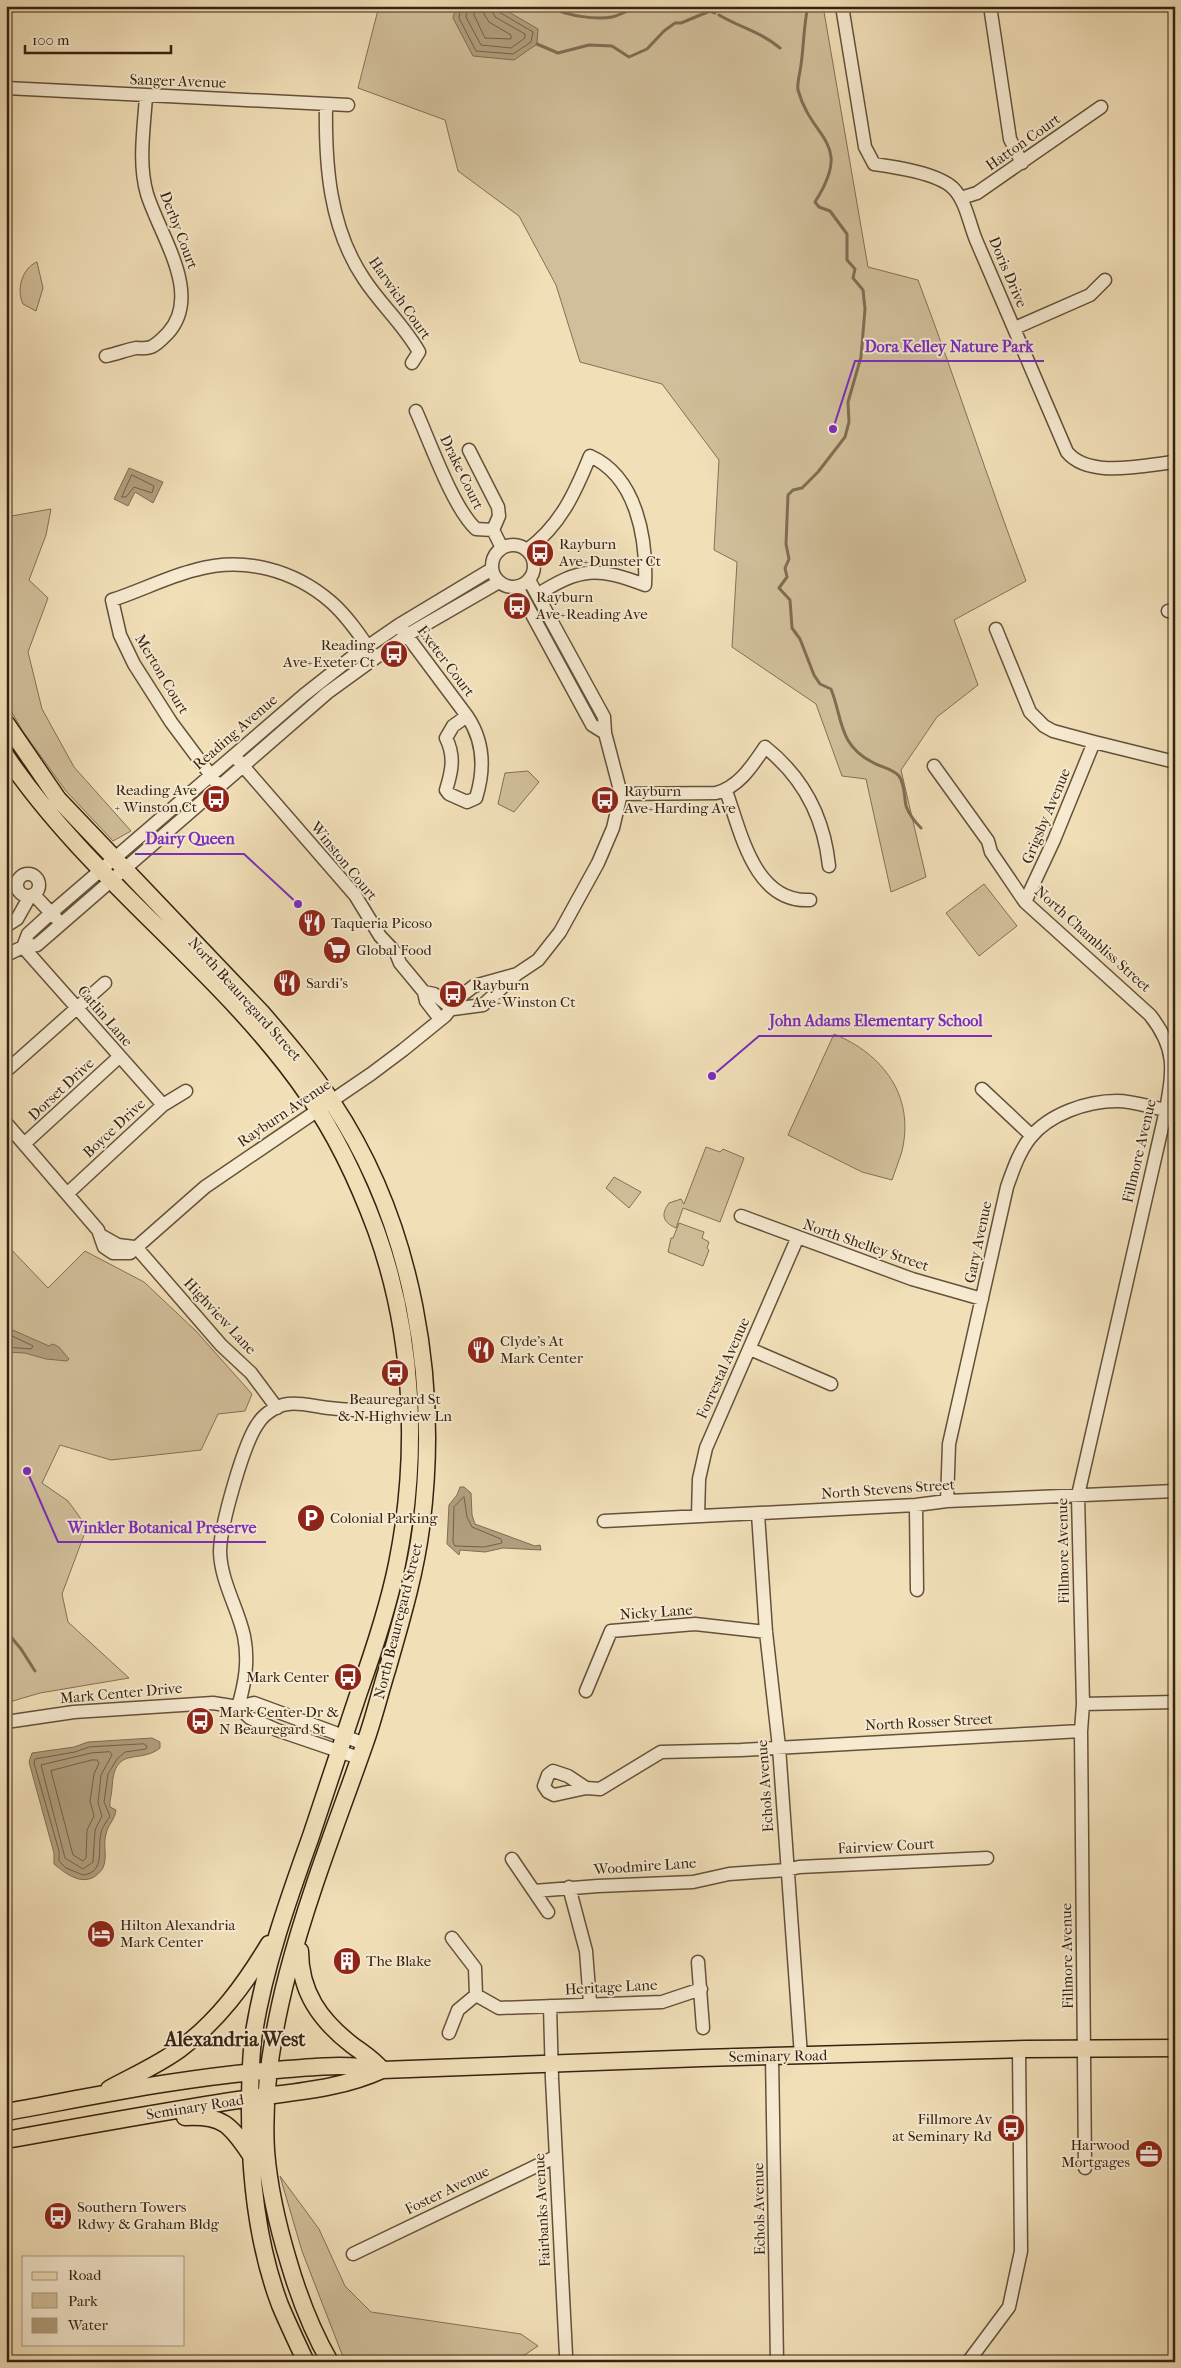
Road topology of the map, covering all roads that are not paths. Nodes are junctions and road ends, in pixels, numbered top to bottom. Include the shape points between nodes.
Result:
1 (842, 6) edge
2 (990, 6) edge
3 (6, 88) edge
4 (146, 96) junction
5 (326, 104) junction
6 (348, 105) dead end
7 (1101, 107) dead end
8 (1022, 163) junction
9 (961, 198) junction
10 (1105, 280) dead end
11 (1015, 328) junction
12 (106, 356) dead end
13 (412, 363) dead end
14 (416, 410) dead end
15 (469, 450) dead end
16 (1175, 462) edge
17 (492, 530) junction
18 (502, 548) junction
19 (527, 550) junction
20 (492, 569) junction
21 (499, 582) junction
22 (523, 584) junction
23 (537, 595) junction
24 (996, 629) dead end
25 (403, 630) junction
26 (367, 646) junction
27 (375, 657) junction
28 (467, 716) junction
29 (6, 723) edge
30 (605, 733) junction
31 (1094, 742) junction
32 (6, 756) edge
33 (237, 760) junction
34 (1175, 762) edge
35 (934, 766) dead end
36 (214, 780) junction
37 (726, 791) junction
38 (621, 794) junction
39 (118, 864) junction
40 (829, 866) dead end
41 (105, 875) junction
42 (810, 900) dead end
43 (1025, 902) junction
44 (51, 913) junction
45 (9, 924) edge
46 (61, 924) junction
47 (23, 947) junction
48 (6, 955) edge
49 (517, 974) junction
50 (104, 983) dead end
51 (424, 992) junction
52 (77, 1008) junction
53 (453, 1009) junction
54 (440, 1019) junction
55 (119, 1058) junction
56 (1174, 1064) edge
57 (6, 1071) edge
58 (982, 1089) dead end
59 (186, 1091) dead end
60 (332, 1101) junction
61 (163, 1105) junction
62 (1166, 1110) junction
63 (318, 1111) junction
64 (6, 1123) edge
65 (1032, 1136) junction
66 (24, 1144) junction
67 (68, 1193) junction
68 (741, 1216) dead end
69 (798, 1238) junction
70 (136, 1247) junction
71 (982, 1299) junction
72 (750, 1349) junction
73 (831, 1384) dead end
74 (277, 1408) junction
75 (409, 1409) junction
76 (1175, 1491) edge
77 (1078, 1495) junction
78 (947, 1501) junction
79 (916, 1505) junction
80 (758, 1514) junction
81 (698, 1516) junction
82 (604, 1521) dead end
83 (917, 1590) dead end
84 (766, 1632) junction
85 (586, 1691) dead end
86 (1175, 1702) edge
87 (1083, 1704) junction
88 (238, 1707) junction
89 (6, 1722) edge
90 (1081, 1731) junction
91 (342, 1744) junction
92 (779, 1747) junction
93 (362, 1751) junction
94 (586, 1788) dead end
95 (987, 1858) dead end
96 (512, 1859) dead end
97 (786, 1870) junction
98 (569, 1888) junction
99 (534, 1891) junction
100 (548, 1912) dead end
101 (282, 1920) junction
102 (300, 1931) junction
103 (452, 1938) dead end
104 (698, 1962) dead end
105 (701, 1989) junction
106 (476, 1995) junction
107 (590, 2003) junction
108 (550, 2006) junction
109 (703, 2028) dead end
110 (449, 2033) dead end
111 (1175, 2048) edge
112 (1019, 2049) junction
113 (1084, 2049) junction
114 (772, 2056) junction
115 (801, 2056) junction
116 (551, 2064) junction
117 (363, 2067) junction
118 (269, 2070) junction
119 (382, 2070) junction
120 (251, 2072) junction
121 (268, 2093) junction
122 (96, 2096) junction
123 (250, 2098) junction
124 (6, 2112) edge
125 (113, 2120) junction
126 (6, 2140) edge
127 (250, 2154) junction
128 (556, 2156) junction
129 (1085, 2168) dead end
130 (354, 2254) dead end
131 (566, 2355) dead end
132 (306, 2362) edge
133 (330, 2362) edge
134 (777, 2362) edge
135 (968, 2362) edge

1 - 9 street, Doris Drive via 865,147 874,164 902,168 938,180 952,187
2 - 8 street via 1010,139
3 - 4 street, Sanger Avenue
4 - 5 street, Sanger Avenue
4 - 12 street, Derby Court via 142,166 147,193 179,274 183,290 181,310 173,326 149,348
5 - 6 street, Sanger Avenue
5 - 13 street, Harwich Court via 328,180 339,223 364,279 411,337 418,352
7 - 8 street, Hatton Court
8 - 9 street, Hatton Court via 977,193
9 - 11 street, Doris Drive
10 - 11 street via 1090,295
11 - 16 street, Doris Drive via 1073,459 1097,468
14 - 17 street, Drake Court via 454,497 470,524 476,529
15 - 17 street, Drake Court via 498,507 499,516
17 - 18 street
18 - 19 street via 515,545
18 - 20 street via 494,558
19 - 22 street via 534,568
19 - 23 street via 542,539 572,500 590,456 620,478 641,530 645,585 601,571 564,579
20 - 21 street
20 - 25 street, Reading Avenue
21 - 22 street via 504,586
21 - 25 street, Reading Avenue
22 - 23 street
22 - 30 street via 592,725
23 - 30 street via 604,717
24 - 31 street via 1023,697 1036,719 1053,731
25 - 26 street, Reading Avenue
25 - 27 street, Reading Avenue
25 - 28 street, Exeter Court
26 - 27 street, Merton Court
26 - 33 street, Reading Avenue via 304,694
26 - 36 street, Merton Court via 344,615 318,592 288,575 256,566 196,569 112,600 120,636 134,664
27 - 33 street, Reading Avenue
28 - 28 street, Exeter Court via 478,734 482,750 480,786 476,798 467,802 446,790 452,768 452,754 446,738 453,726
29 - 39 main road, North Beauregard Street via 58,799
30 - 38 street
31 - 34 street
31 - 43 street, Grigsby Avenue via 1058,832
32 - 41 main road, North Beauregard Street via 46,811
33 - 36 street, Reading Avenue
33 - 51 street, Winston Court via 355,896 380,936
35 - 43 street, North Chambliss Street via 988,842 991,852
36 - 39 street, Reading Avenue
37 - 38 street via 716,794
37 - 40 street via 746,773 764,747 767,749 790,770 812,801 823,828
37 - 42 street via 755,868 786,896
38 - 49 street, Rayburn Avenue via 605,849 560,932 538,960
39 - 41 street, Reading Avenue
39 - 60 main road, North Beauregard Street via 267,1019
41 - 44 street, Reading Avenue
41 - 46 street, Reading Avenue
41 - 63 main road, North Beauregard Street via 242,1014
43 - 56 street, North Chambliss Street via 1150,1015 1167,1040
44 - 45 street via 29,895
44 - 46 street
44 - 47 street, Reading Avenue via 28,934
46 - 47 street, Reading Avenue via 38,945
47 - 48 street, Reading Avenue
47 - 52 street, Catlin Lane
49 - 53 street, Rayburn Avenue via 483,1005
49 - 53 street, Rayburn Avenue via 474,986 461,996
50 - 52 street
51 - 53 street, Winston Court via 434,994
51 - 54 street, Winston Court via 426,1001
52 - 55 street, Catlin Lane
52 - 57 street
53 - 54 street, Rayburn Avenue
54 - 60 street, Rayburn Avenue
55 - 61 street, Catlin Lane
55 - 66 street, Dorset Drive
56 - 62 street, Fillmore Avenue
58 - 65 street
59 - 61 street, Boyce Drive
60 - 63 street, Rayburn Avenue
60 - 93 main road, North Beauregard Street via 374,1182 397,1244 416,1313 424,1380 426,1446 421,1529 408,1596
61 - 67 street, Boyce Drive
62 - 65 street, Gary Avenue via 1119,1101 1099,1103 1064,1114 1045,1124
62 - 77 street, Fillmore Avenue
63 - 70 street, Rayburn Avenue via 205,1188
63 - 75 main road, North Beauregard Street via 376,1229 401,1328
64 - 66 street
65 - 71 street, Gary Avenue via 1008,1186
66 - 67 street
67 - 70 street via 102,1236 118,1245
68 - 69 street, North Shelley Street
69 - 71 street, North Shelley Street via 912,1279
69 - 72 street, Forrestal Avenue
70 - 74 street, Highview Lane via 221,1345 251,1373
71 - 78 street, Gary Avenue via 949,1444
72 - 73 street
72 - 81 street, Forrestal Avenue via 701,1464
74 - 75 street via 287,1404 350,1410
74 - 88 street via 258,1422 249,1443 224,1519 220,1542 222,1569 244,1635 247,1659
75 - 91 main road, North Beauregard Street via 407,1493 397,1564 378,1636
76 - 77 street, North Stevens Street
77 - 78 street, North Stevens Street
77 - 87 street, Fillmore Avenue
78 - 79 street, North Stevens Street
79 - 80 street, North Stevens Street
79 - 83 street
80 - 81 street, North Stevens Street
80 - 84 street, Echols Avenue
81 - 82 street, North Stevens Street
84 - 85 street, Nicky Lane via 695,1624 611,1631
84 - 92 street, Echols Avenue
86 - 87 street
87 - 90 street, Fillmore Avenue
88 - 89 street, Mark Center Drive via 213,1703 156,1706 74,1712
88 - 91 street, Mark Center Drive via 254,1702
90 - 92 street, North Rosser Street
90 - 113 street, Fillmore Avenue
91 - 93 street, Mark Center Drive
91 - 101 main road, North Beauregard Street
92 - 94 street, North Rosser Street via 661,1752 600,1789
92 - 97 street, Echols Avenue
93 - 102 main road, North Beauregard Street
95 - 97 street, Fairview Court
96 - 99 street
97 - 98 street, Woodmire Lane via 729,1874 693,1882
97 - 115 street, Echols Avenue
98 - 99 street, Woodmire Lane
98 - 107 street via 586,1951
99 - 100 street
101 - 120 main road, North Beauregard Street via 253,2036
101 - 122 main road via 246,1982 200,2034
102 - 118 main road, North Beauregard Street
102 - 119 main road via 300,1969 312,2004 332,2029 372,2057
103 - 106 street via 475,1968
104 - 105 street
105 - 107 street, Heritage Lane via 662,2002
105 - 109 street
106 - 108 street, Heritage Lane via 499,2008
106 - 110 street via 458,2010
107 - 108 street, Heritage Lane
108 - 116 street, Heritage Lane
111 - 113 main road, Seminary Road
112 - 113 main road, Seminary Road
112 - 115 main road, Seminary Road
112 - 135 street via 1021,2250 1009,2306
113 - 129 street, Fillmore Avenue
114 - 115 main road, Seminary Road
114 - 116 main road, Seminary Road
114 - 134 street, Echols Avenue
116 - 119 main road, Seminary Road
116 - 128 street, Fairbanks Avenue
117 - 118 main road, Seminary Road
117 - 119 main road, Seminary Road
117 - 121 main road
118 - 120 main road, Seminary Road
118 - 121 main road, North Beauregard Street
119 - 121 main road, Seminary Road via 359,2080
120 - 122 main road, Seminary Road
120 - 123 main road, North Beauregard Street
121 - 123 main road, Seminary Road
121 - 133 main road, North Beauregard Street via 266,2153 278,2222 300,2297
122 - 124 main road, Seminary Road
123 - 125 main road, Seminary Road
123 - 127 main road, North Beauregard Street
125 - 126 main road, Seminary Road
125 - 127 main road via 214,2118 233,2130
127 - 132 main road, North Beauregard Street via 258,2224 272,2278 280,2305
128 - 130 street, Foster Avenue
128 - 131 street, Fairbanks Avenue

